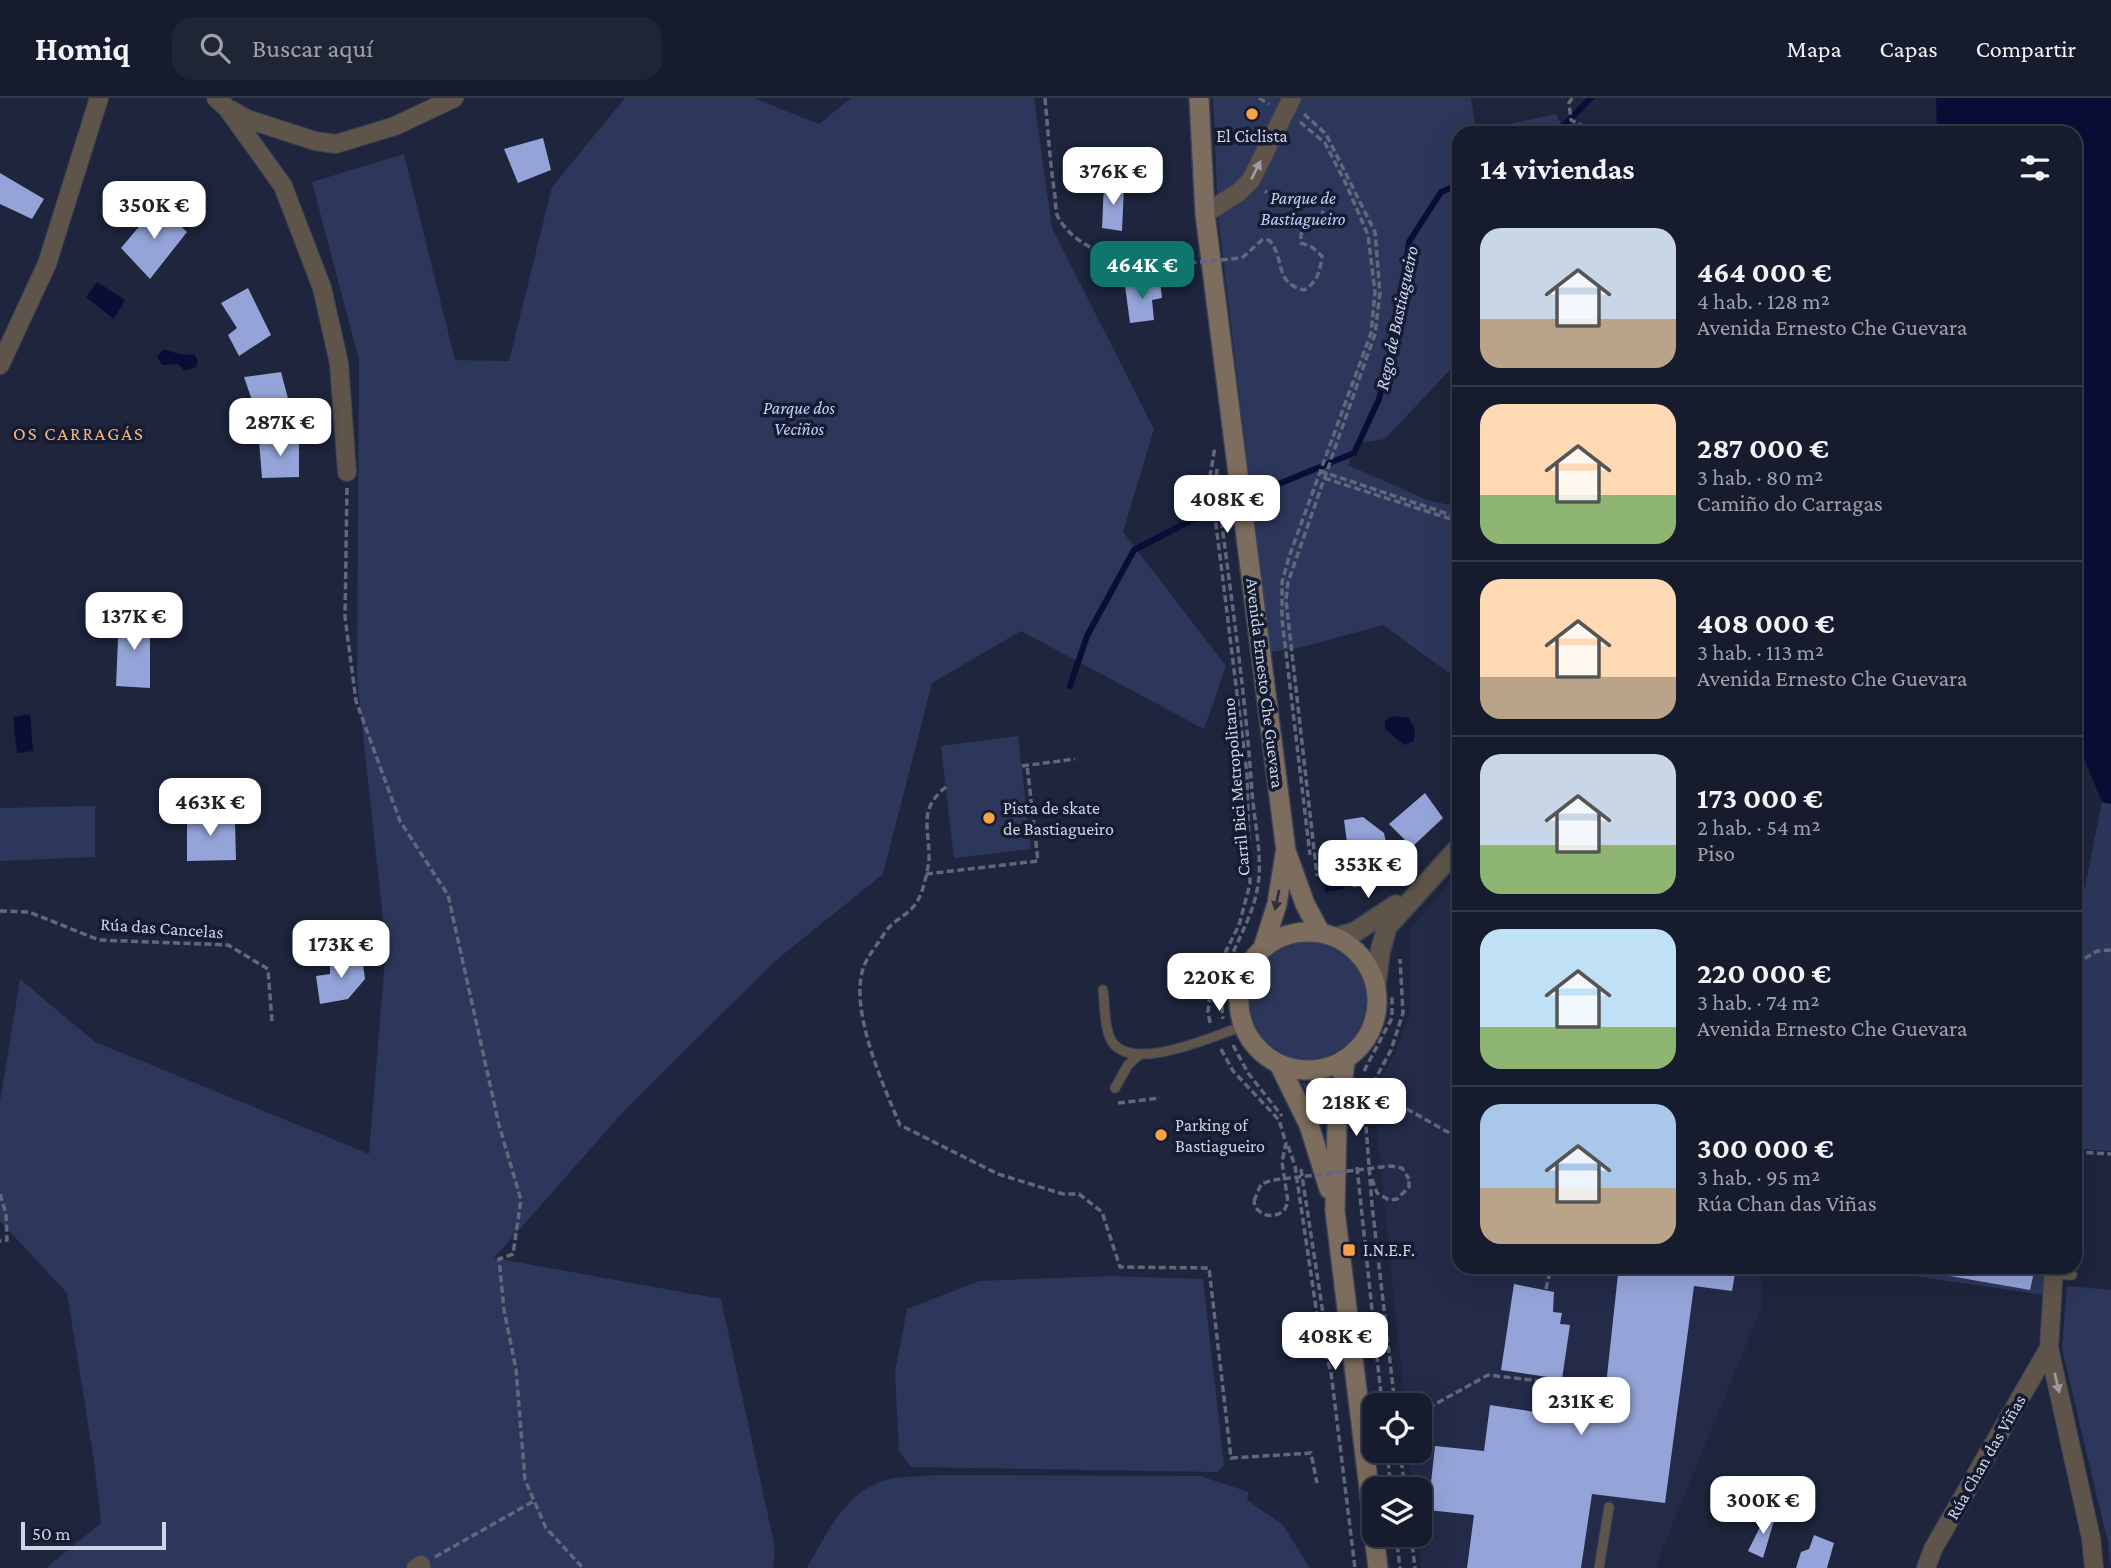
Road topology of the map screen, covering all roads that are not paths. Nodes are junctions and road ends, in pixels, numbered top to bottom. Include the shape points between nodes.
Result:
1 (99, 98) edge
2 (454, 98) edge
3 (1199, 98) edge
4 (222, 103) edge
5 (1288, 104) edge
6 (1205, 214) junction
7 (0, 365) edge
8 (347, 472) road end
9 (1286, 851) junction
10 (1452, 854) edge
11 (1412, 896) junction
12 (1328, 934) junction
13 (1263, 948) junction
14 (1384, 983) junction
15 (1103, 989) dead end
16 (1233, 1029) junction
17 (1139, 1055) junction
18 (1345, 1062) junction
19 (1280, 1066) junction
20 (1115, 1088) dead end
21 (1335, 1211) junction
22 (2060, 1274) edge
23 (2049, 1348) junction
24 (1368, 1477) edge
25 (1609, 1507) dead end
26 (1375, 1547) edge
27 (1378, 1568) edge
28 (1599, 1568) edge
29 (1926, 1568) edge
30 (2094, 1568) edge

1 - 7 street via 47,264
2 - 4 street via 395,126 336,144 247,119
3 - 6 main road, Avenida Ernesto Che Guevara
4 - 8 street via 283,186 322,288 339,363
6 -> 5 street via 1251,180
6 - 9 main road, Avenida Ernesto Che Guevara
9 - 12 main road, Avenida Ernesto Che Guevara via 1304,904
9 -> 13 main road, Avenida Ernesto Che Guevara
10 - 11 street
11 - 12 street via 1355,932
11 - 14 street via 1387,927 1380,952
12 - 13 main road via 1286,934
12 - 14 main road via 1356,950
13 - 16 main road via 1248,965
14 - 18 main road via 1376,1020 1362,1047
15 - 17 lane via 1109,1038 1119,1049
16 - 17 lane
16 - 19 main road
17 - 20 lane
18 - 19 main road via 1311,1072
18 - 21 main road via 1336,1125
19 - 21 main road via 1309,1125
21 - 24 main road
22 - 23 street
23 - 29 street, Rúa Chan das Viñas
23 -> 30 street
25 - 28 lane
26 - 27 main road

